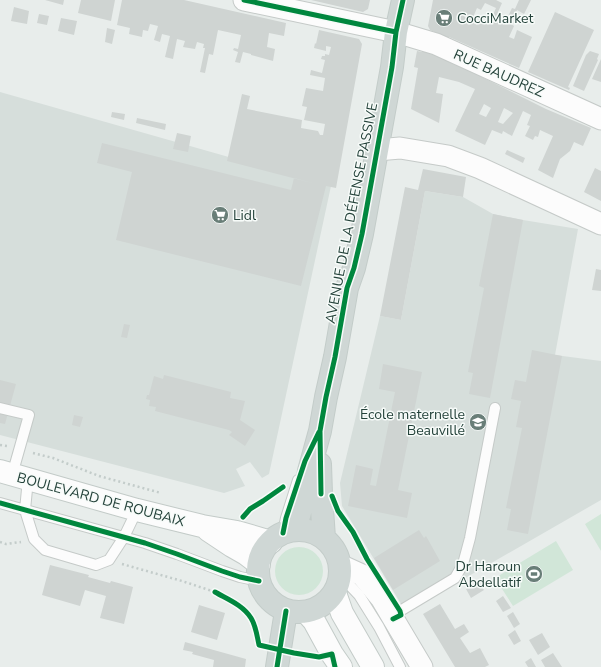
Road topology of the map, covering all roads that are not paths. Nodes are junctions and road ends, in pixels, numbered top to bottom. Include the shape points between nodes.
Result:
1 (244, 0) edge
2 (403, 0) edge
3 (396, 32) junction
4 (601, 119) edge
5 (377, 150) junction
6 (601, 224) edge
7 (0, 408) edge
8 (495, 408) dead end
9 (320, 431) junction
10 (13, 475) edge
11 (0, 504) edge
12 (25, 510) junction
13 (137, 510) junction
14 (202, 526) junction
15 (283, 535) junction
16 (124, 537) junction
17 (324, 538) junction
18 (259, 572) junction
19 (338, 578) junction
20 (388, 610) junction
21 (296, 612) junction
22 (277, 667) edge
23 (341, 667) edge
24 (373, 667) edge
25 (400, 667) edge
26 (422, 667) edge

1 - 3 street, RUE BAUDREZ
2 - 3 main road, AVENUE DE LA DÉFENSE PASSIVE
3 - 4 street, RUE BAUDREZ via 436,44
3 - 5 main road, AVENUE DE LA DÉFENSE PASSIVE
5 - 6 street via 400,148 448,156 480,168
5 - 9 main road, AVENUE DE LA DÉFENSE PASSIVE
7 - 10 lane via 29,415
8 - 20 lane via 463,564 455,578 400,611
9 - 15 main road, AVENUE DE LA DÉFENSE PASSIVE via 306,491
9 - 17 main road, AVENUE DE LA DÉFENSE PASSIVE
10 - 12 lane
10 - 13 main road, BOULEVARD DE ROUBAIX
11 - 12 lane
12 - 16 lane
12 - 16 lane via 34,539 45,550 96,565 109,560
13 - 14 main road, BOULEVARD DE ROUBAIX
13 - 16 lane
14 - 15 main road, BOULEVARD DE ROUBAIX via 237,532
14 - 18 main road, BOULEVARD DE ROUBAIX via 246,554
15 - 17 main road via 305,530
15 - 18 main road via 263,552
16 - 18 lane via 240,577
17 - 19 main road via 338,554
18 - 21 main road via 263,591 269,600 277,606
19 - 20 street via 362,575
19 - 21 main road via 327,602 317,609
19 - 24 main road via 342,613
19 - 25 lane via 359,595
20 - 26 street
21 - 22 main road
21 - 23 main road via 314,620

